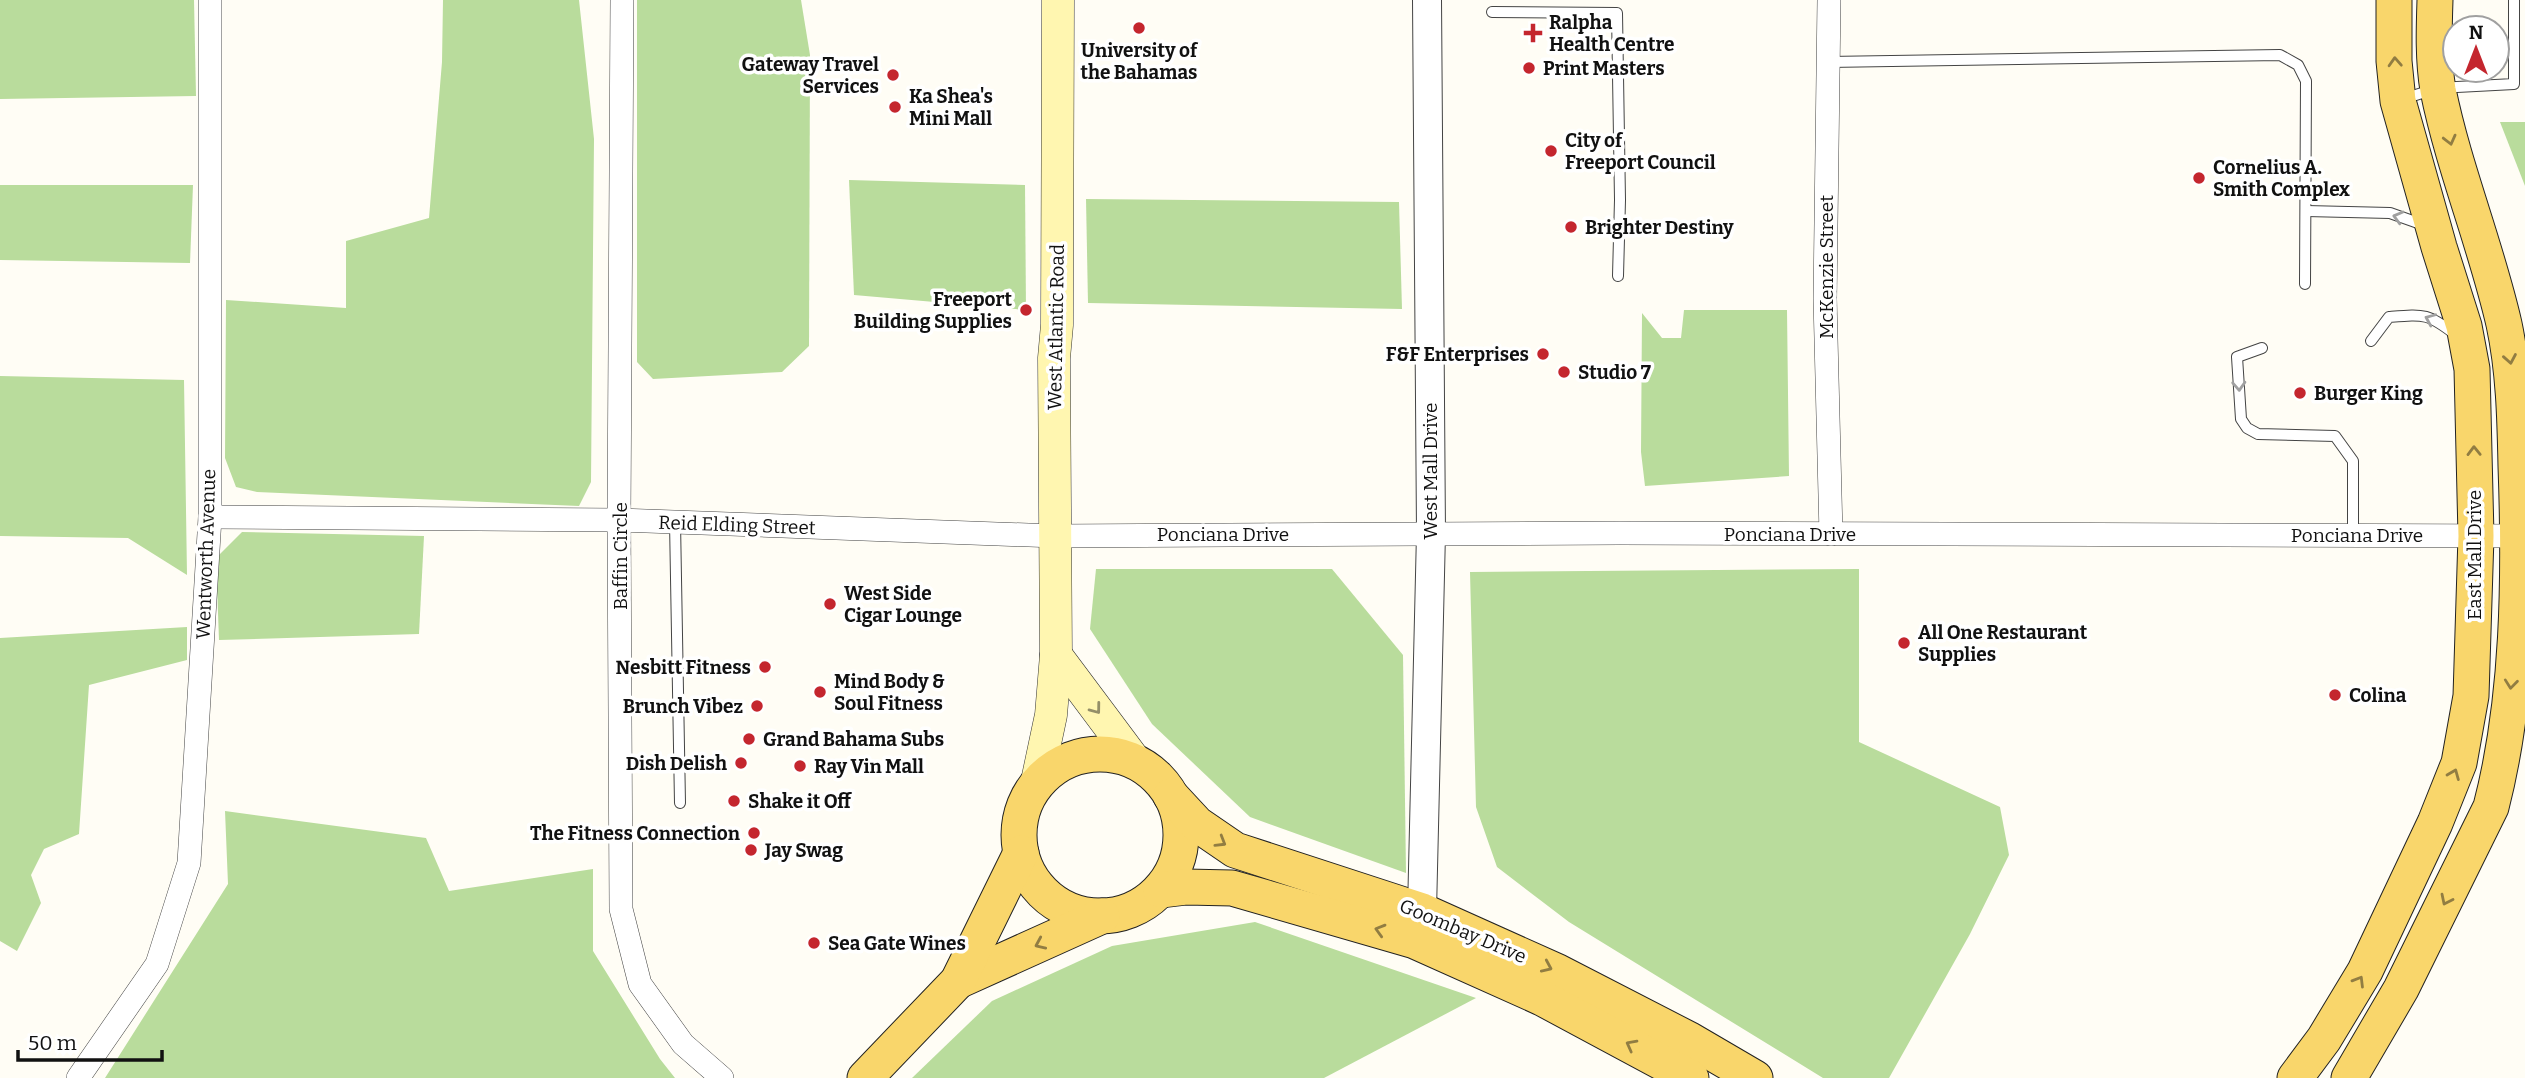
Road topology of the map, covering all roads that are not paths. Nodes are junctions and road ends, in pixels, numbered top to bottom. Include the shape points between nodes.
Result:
1 (210, 0) edge
2 (622, 0) edge
3 (1058, 0) edge
4 (1427, 0) edge
5 (1829, 0) edge
6 (2394, 0) edge
7 (2435, 0) edge
8 (2514, 0) edge
9 (1492, 12) dead end
10 (1828, 62) junction
11 (2438, 88) junction
12 (2398, 101) junction
13 (2306, 211) junction
14 (1619, 276) dead end
15 (2305, 284) dead end
16 (2452, 285) junction
17 (2371, 341) dead end
18 (2262, 348) dead end
19 (2472, 369) junction
20 (210, 517) junction
21 (620, 520) junction
22 (675, 522) junction
23 (1431, 533) junction
24 (1830, 534) junction
25 (1055, 536) junction
26 (2353, 536) junction
27 (2476, 536) junction
28 (2522, 536) edge
29 (1056, 655) junction
30 (1136, 762) junction
31 (1036, 786) junction
32 (1171, 796) junction
33 (680, 803) dead end
34 (1021, 853) junction
35 (1161, 890) junction
36 (1102, 916) junction
37 (1418, 926) junction
38 (958, 981) junction
39 (1680, 1066) edge
40 (78, 1078) edge
41 (722, 1078) edge
42 (865, 1078) edge
43 (1755, 1078) edge
44 (2295, 1078) edge
45 (2349, 1078) edge

1 - 20 street, Wentworth Avenue
2 - 21 street, Baffin Circle
3 - 25 main road, West Atlantic Road
4 - 23 street, West Mall Drive
5 - 10 street, McKenzie Street
12 -> 6 main road, East Mall Drive
7 - 11 main road
8 - 11 lane via 2514,84
9 - 14 lane via 1617,13
10 - 13 lane via 2280,55 2298,65 2306,81
10 - 24 street, McKenzie Street via 1825,299
11 - 12 lane
11 -> 28 main road via 2506,339 2513,379
12 - 16 main road, East Mall Drive
13 - 15 lane
16 -> 13 lane via 2421,224 2390,214
16 - 19 main road, East Mall Drive
19 -> 17 lane via 2456,335 2434,317 2389,317
18 -> 26 lane via 2237,356 2241,419 2258,434 2335,436 2353,461
27 -> 19 main road, East Mall Drive
20 - 21 street, Reid Elding Street
20 - 40 street, Wentworth Avenue via 189,863 157,964
21 - 22 street, Reid Elding Street
21 - 41 street, Baffin Circle via 621,909 640,984 683,1044
22 - 25 street, Reid Elding Street
22 - 33 lane
23 - 24 street, Ponciana Drive
23 - 25 street, Ponciana Drive
23 - 37 street, West Mall Drive
24 - 26 street, Ponciana Drive
25 - 29 main road, West Atlantic Road
26 - 27 street, Ponciana Drive
27 - 28 street, Ponciana Drive
44 -> 27 main road, East Mall Drive via 2365,971 2459,763 2471,696
28 -> 45 main road via 2512,682 2491,807 2407,978
29 -> 30 main road
29 - 31 main road, West Atlantic Road via 1051,715
30 - 31 main road via 1093,755 1072,760 1052,770
30 - 32 main road via 1156,776
31 - 34 main road via 1021,818
32 - 35 main road via 1180,819 1181,844 1175,869
32 -> 37 main road, Goombay Drive via 1202,829 1235,850
34 - 36 main road via 1032,878 1051,899 1075,912
34 - 38 main road
35 - 36 main road via 1124,913
37 -> 35 main road, Goombay Drive via 1232,888
36 -> 38 main road
37 - 39 main road, Goombay Drive via 1558,972
38 - 42 main road
39 - 43 main road, Goombay Drive

